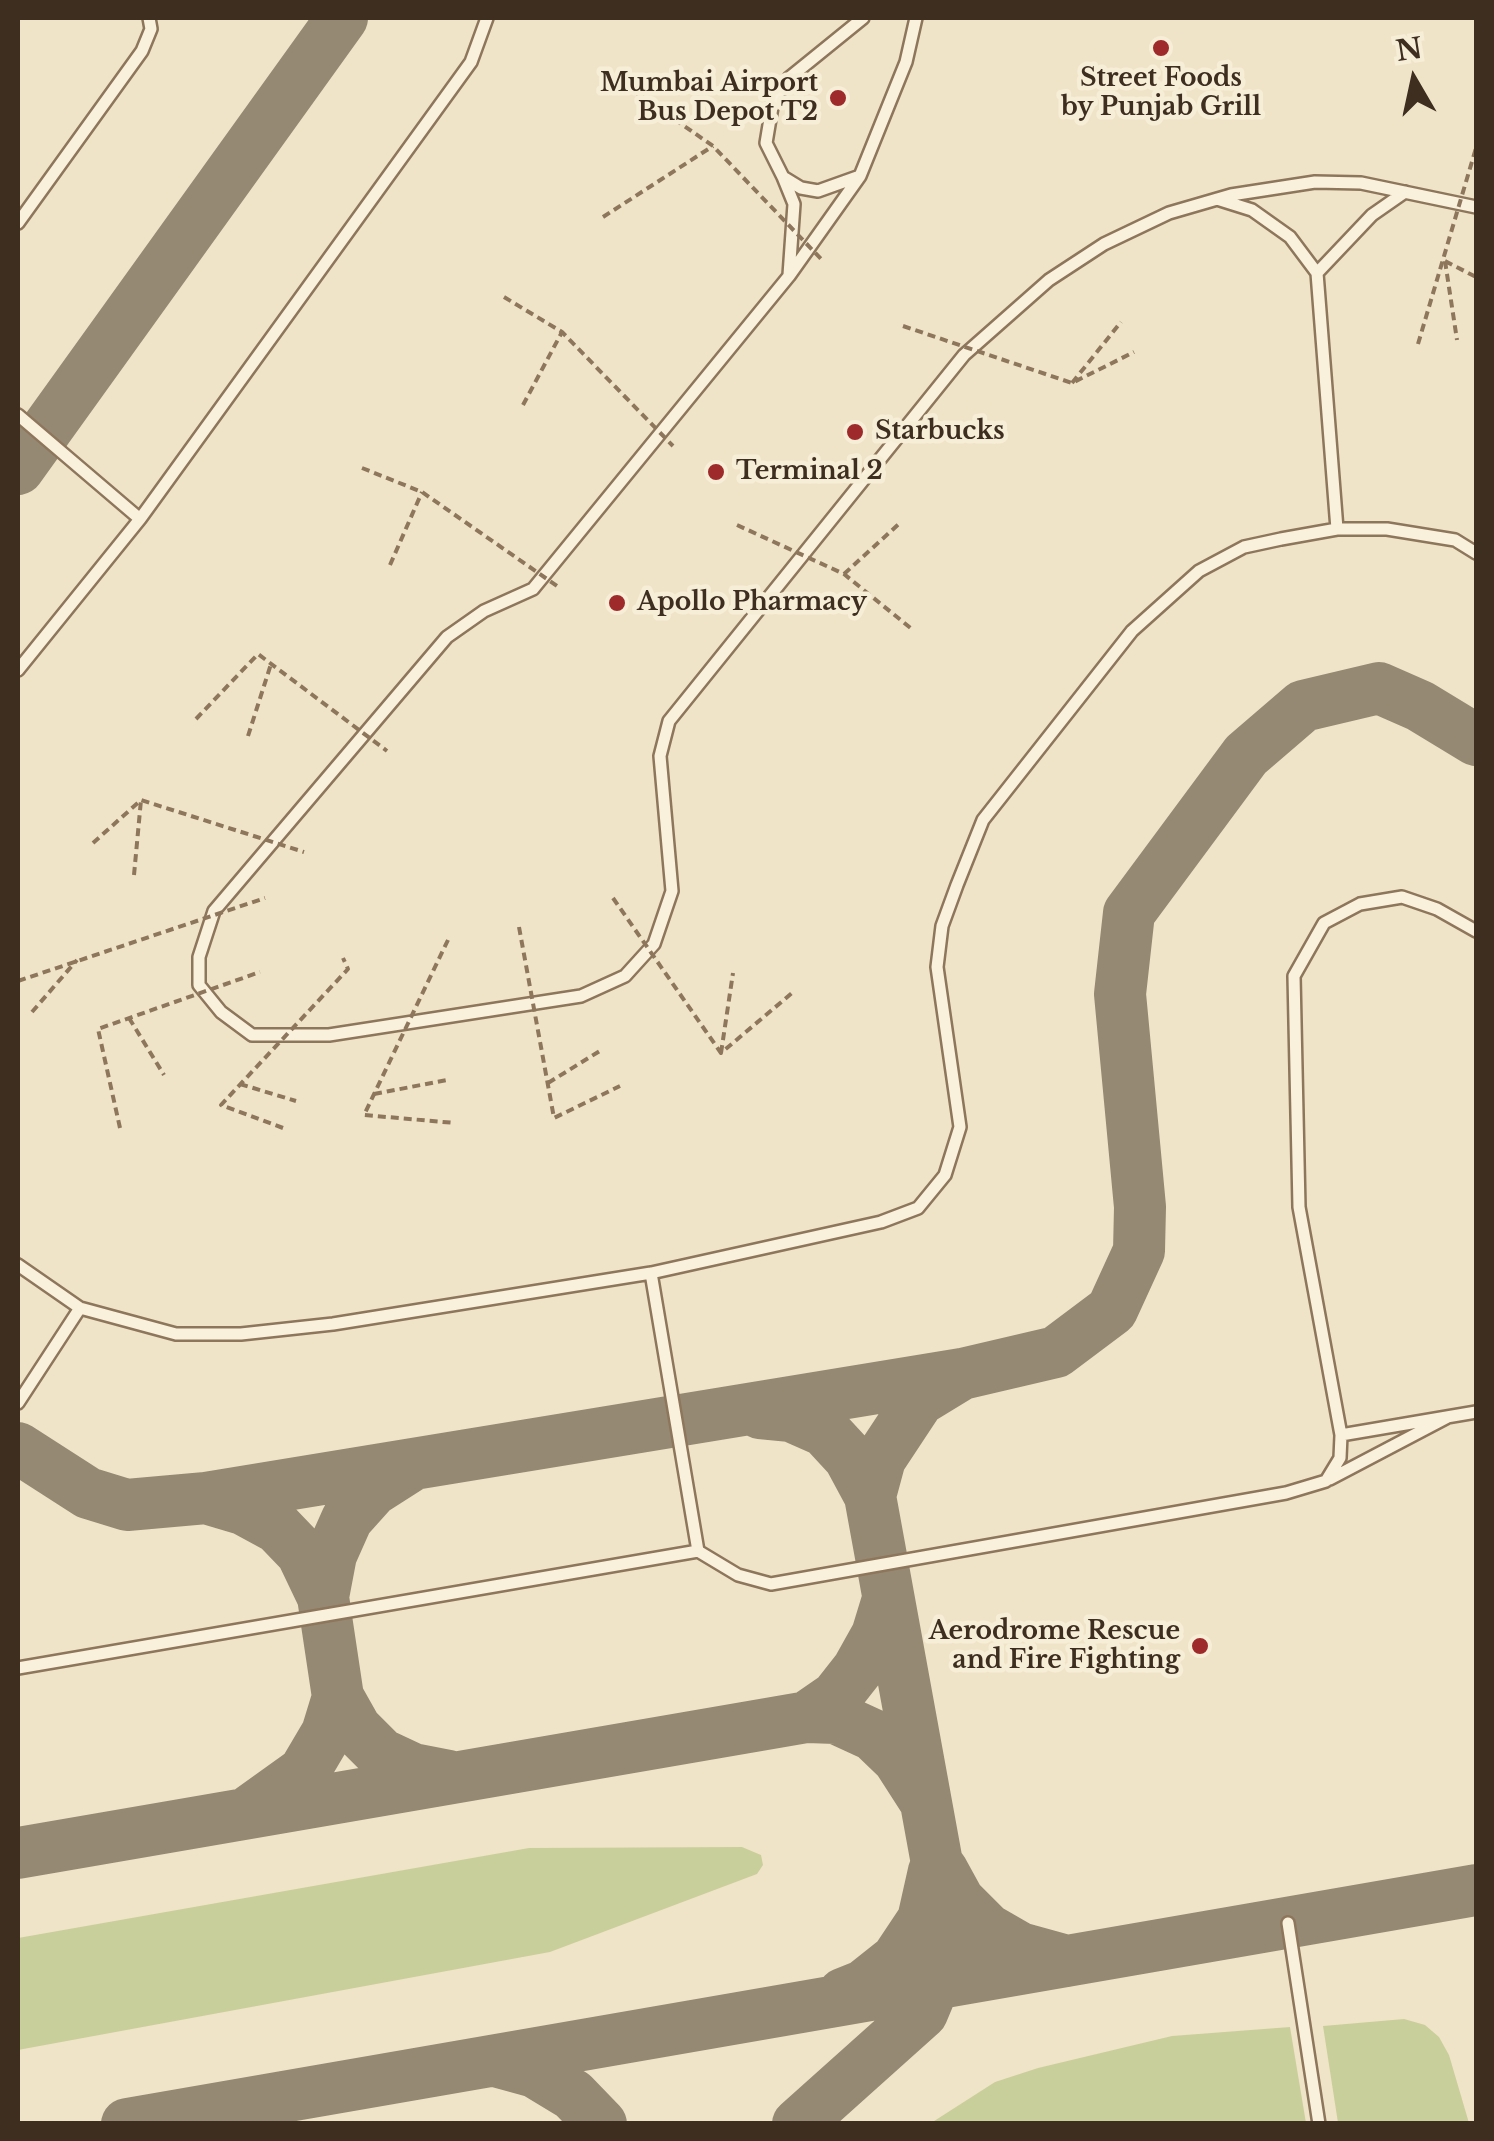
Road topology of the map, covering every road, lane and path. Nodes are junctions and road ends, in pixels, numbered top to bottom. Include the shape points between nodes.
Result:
1 (149, 18) edge
2 (487, 18) edge
3 (862, 18) edge
4 (916, 18) edge
5 (621, 82) dead end
6 (713, 146) junction
7 (1476, 148) edge
8 (860, 176) junction
9 (782, 177) junction
10 (1406, 192) junction
11 (1217, 199) junction
12 (1476, 207) edge
13 (602, 217) dead end
14 (18, 223) edge
15 (824, 261) dead end
16 (1445, 261) junction
17 (1318, 273) junction
18 (789, 276) junction
19 (1476, 277) edge
20 (504, 297) dead end
21 (1121, 322) dead end
22 (904, 326) dead end
23 (562, 332) junction
24 (1457, 340) dead end
25 (1418, 344) dead end
26 (1134, 352) dead end
27 (1072, 383) junction
28 (523, 406) dead end
29 (18, 415) edge
30 (673, 446) dead end
31 (362, 468) dead end
32 (422, 492) junction
33 (140, 519) junction
34 (901, 522) dead end
35 (737, 525) dead end
36 (1338, 529) junction
37 (1476, 553) edge
38 (390, 565) dead end
39 (844, 574) junction
40 (557, 586) dead end
41 (913, 630) dead end
42 (271, 664) junction
43 (18, 670) edge
44 (196, 719) dead end
45 (248, 736) dead end
46 (387, 750) dead end
47 (142, 800) junction
48 (93, 843) dead end
49 (304, 852) dead end
50 (134, 875) dead end
51 (266, 898) dead end
52 (613, 898) dead end
53 (519, 927) dead end
54 (1476, 931) edge
55 (448, 940) dead end
56 (343, 958) dead end
57 (77, 960) junction
58 (260, 972) dead end
59 (733, 974) dead end
60 (18, 981) edge
61 (792, 992) dead end
62 (32, 1012) dead end
63 (129, 1018) junction
64 (602, 1048) dead end
65 (721, 1053) junction
66 (164, 1075) dead end
67 (447, 1080) dead end
68 (548, 1083) junction
69 (240, 1084) junction
70 (620, 1086) dead end
71 (374, 1094) junction
72 (296, 1101) dead end
73 (456, 1123) dead end
74 (120, 1128) dead end
75 (282, 1128) dead end
76 (18, 1265) edge
77 (650, 1273) junction
78 (80, 1308) junction
79 (18, 1403) edge
80 (1476, 1412) edge
81 (1448, 1417) junction
82 (1341, 1435) junction
83 (1326, 1481) junction
84 (698, 1552) junction
85 (18, 1668) edge
86 (1288, 1923) dead end
87 (1320, 2124) edge

1 - 14 lane via 142,51
2 - 33 lane via 472,62
3 - 9 lane via 788,78 773,100 766,143
4 - 8 lane via 906,62
5 - 6 path, bridge
6 - 13 path
6 - 15 path, bridge
7 - 16 path, bridge
8 - 9 lane via 818,191
8 - 18 lane
9 - 18 lane via 794,204
10 - 11 lane via 1315,182
10 - 12 lane
10 - 17 lane via 1357,228
11 - 17 lane via 1252,210 1290,237
11 - 18 lane via 1104,244 1049,280 964,355 700,680 669,721 660,756 672,891 654,944 625,976 582,996 328,1036 252,1034 221,1012 199,985 199,957 214,911 447,638 484,611 534,589
16 - 19 path
16 - 24 path
16 - 25 path, bridge
17 - 36 lane
20 - 23 path, bridge
21 - 27 path
22 - 27 path, bridge
23 - 28 path
23 - 30 path, bridge
26 - 27 path, bridge
29 - 33 lane
31 - 32 path, bridge
32 - 38 path
32 - 40 path, bridge
33 - 43 lane
34 - 39 path
35 - 39 path, bridge
36 - 37 lane via 1455,540
36 - 77 lane via 1244,547 1199,571 1132,631 982,820 942,926 936,967 960,1127 945,1175 918,1208
39 - 41 path, bridge
42 - 44 path, bridge via 258,654
42 - 45 path
42 - 46 path, bridge
47 - 48 path, bridge
47 - 49 path, bridge
47 - 50 path
51 - 57 path, bridge
52 - 65 path, bridge
53 - 68 path, bridge
54 - 82 lane via 1402,897 1360,904 1324,923 1294,976 1299,1207
55 - 71 path, bridge
56 - 69 path, bridge via 348,969
57 - 60 path, bridge
57 - 62 path
58 - 63 path, bridge
59 - 65 path
61 - 65 path, bridge
63 - 66 path
63 - 74 path, bridge via 98,1029
64 - 68 path
67 - 71 path
68 - 70 path, bridge via 554,1118
69 - 72 path
69 - 75 path, bridge via 221,1105
71 - 73 path, bridge via 364,1115
76 - 78 lane
77 - 78 lane via 240,1334 176,1334
77 - 84 lane
78 - 79 lane
80 - 81 lane
81 - 82 lane
81 - 83 lane
82 - 83 lane via 1340,1458
83 - 84 lane via 771,1584 738,1575
84 - 85 lane
86 - 87 lane

